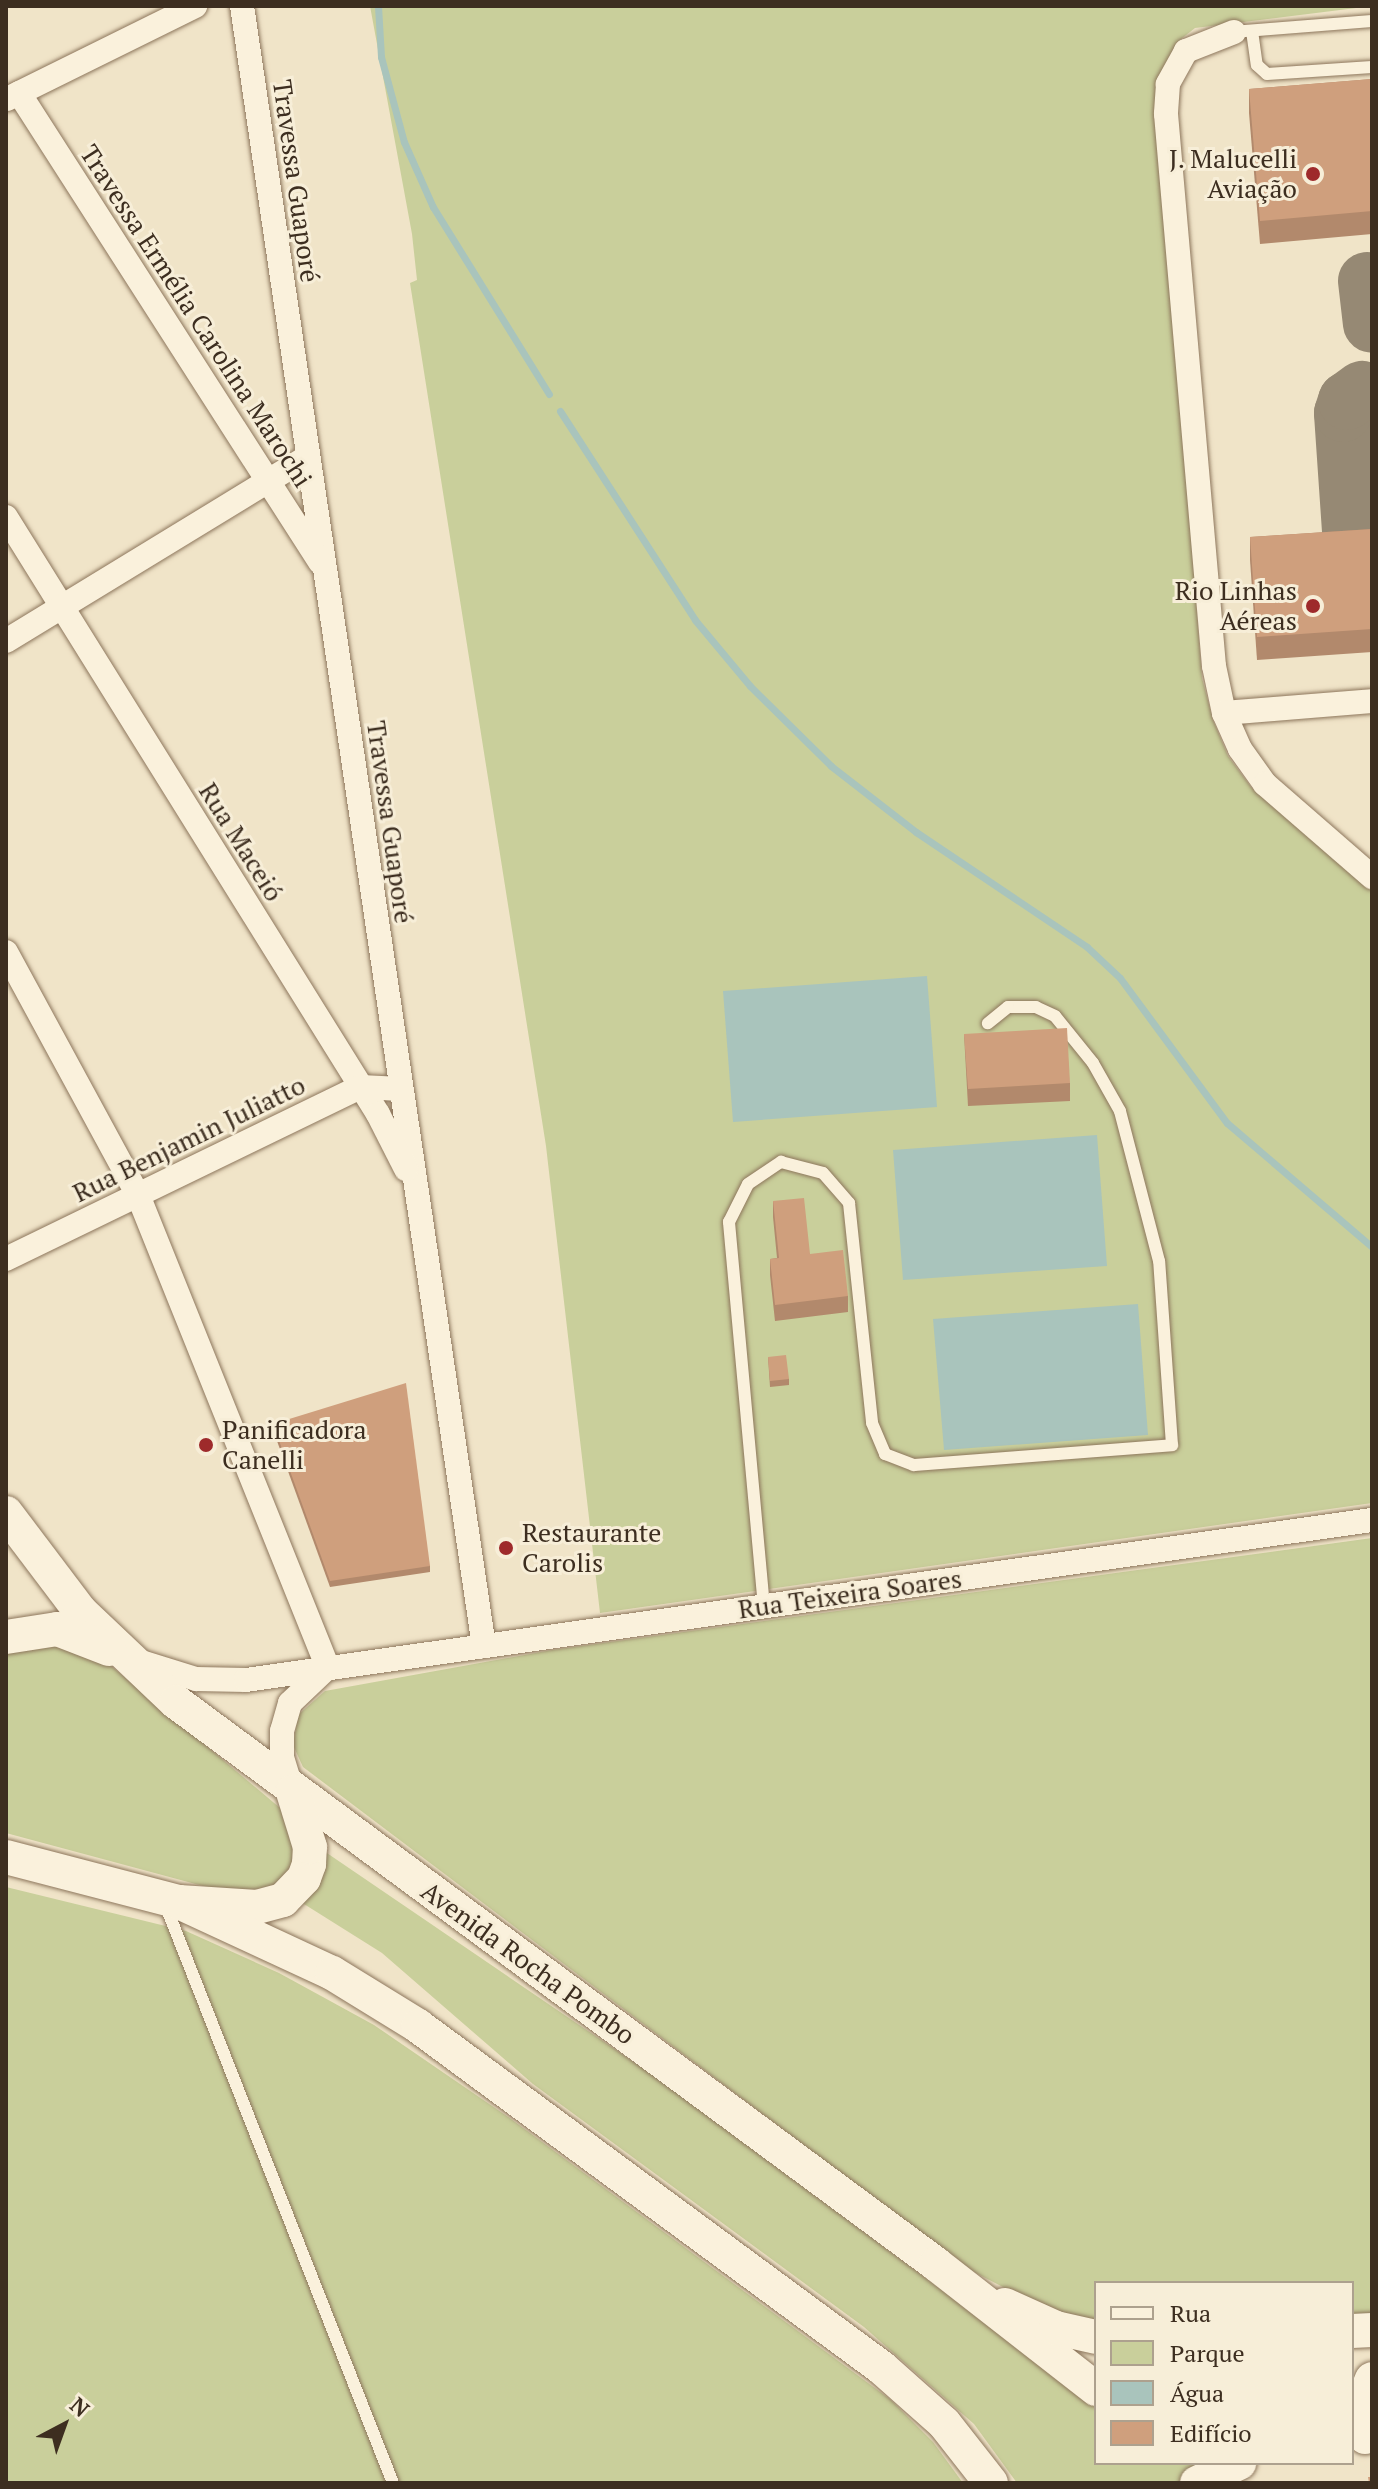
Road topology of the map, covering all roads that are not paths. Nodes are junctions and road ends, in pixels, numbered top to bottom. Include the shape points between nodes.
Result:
1 (195, 6) edge
2 (242, 6) edge
3 (1372, 21) edge
4 (1243, 31) junction
5 (1372, 67) edge
6 (12, 96) edge
7 (308, 457) junction
8 (269, 481) junction
9 (6, 517) edge
10 (325, 569) junction
11 (62, 607) junction
12 (6, 641) edge
13 (1372, 701) edge
14 (1224, 713) junction
15 (1372, 877) edge
16 (6, 952) edge
17 (988, 1023) dead end
18 (361, 1087) junction
19 (402, 1097) junction
20 (378, 1114) junction
21 (138, 1195) junction
22 (419, 1202) junction
23 (6, 1259) edge
24 (6, 1513) edge
25 (1372, 1520) edge
26 (764, 1607) junction
27 (6, 1637) edge
28 (484, 1646) junction
29 (124, 1656) junction
30 (328, 1668) junction
31 (293, 1792) junction
32 (6, 1857) edge
33 (171, 1900) junction
34 (936, 2264) junction
35 (1094, 2337) edge
36 (1372, 2379) edge
37 (1094, 2387) edge
38 (1363, 2437) edge
39 (1235, 2465) edge
40 (393, 2483) edge
41 (991, 2483) edge
42 (1197, 2483) edge

1 - 6 street
2 - 7 street, Travessa Guaporé
3 - 4 lane
4 - 5 lane via 1257,65 1267,74
4 - 14 street via 1202,40 1186,51 1168,84 1166,114 1214,666
6 - 8 street, Travessa Ermélia Carolina Marochi
7 - 8 street
7 - 10 street, Travessa Guaporé
8 - 10 street, Travessa Ermélia Carolina Marochi
8 - 11 street
9 - 11 street, Rua Maceió
10 - 19 street, Travessa Guaporé
11 - 12 street
11 - 18 street, Rua Maceió
13 - 14 street
14 - 15 street via 1240,749 1265,784
16 - 21 street
17 - 26 lane via 1008,1007 1036,1007 1055,1016 1093,1063 1120,1111 1145,1190 1159,1261 1172,1445 914,1465 885,1454 872,1423 849,1203 823,1173 781,1162 748,1184 729,1222
18 - 19 street, Rua Benjamin Juliatto
18 - 20 street, Rua Maceió
18 - 21 street, Rua Benjamin Juliatto
19 - 20 street via 394,1113
19 - 22 street, Travessa Guaporé
20 - 22 street, Rua Maceió
21 - 23 street, Rua Benjamin Juliatto
21 - 30 street
22 - 28 street, Travessa Guaporé
24 - 29 main road via 54,1581
25 - 26 street, Rua Teixeira Soares
26 - 28 street, Rua Teixeira Soares
27 - 29 main road, Rua Teixeira Soares via 57,1629
28 - 30 street, Rua Teixeira Soares
29 - 30 street, Rua Teixeira Soares via 168,1673 220,1681
29 - 31 main road, Avenida Rocha Pombo
30 - 31 street via 290,1703 282,1731 282,1757
31 - 33 main road via 310,1847 309,1864 296,1889 283,1900 257,1907
31 - 34 main road, Avenida Rocha Pombo
32 - 33 main road
33 - 40 lane
33 - 41 main road via 332,1973 418,2026 882,2368 944,2423
34 - 35 main road, Avenida Rocha Pombo via 1007,2306 1056,2328
34 - 37 main road, Avenida Rocha Pombo
36 - 38 main road via 1365,2396
39 - 42 main road

